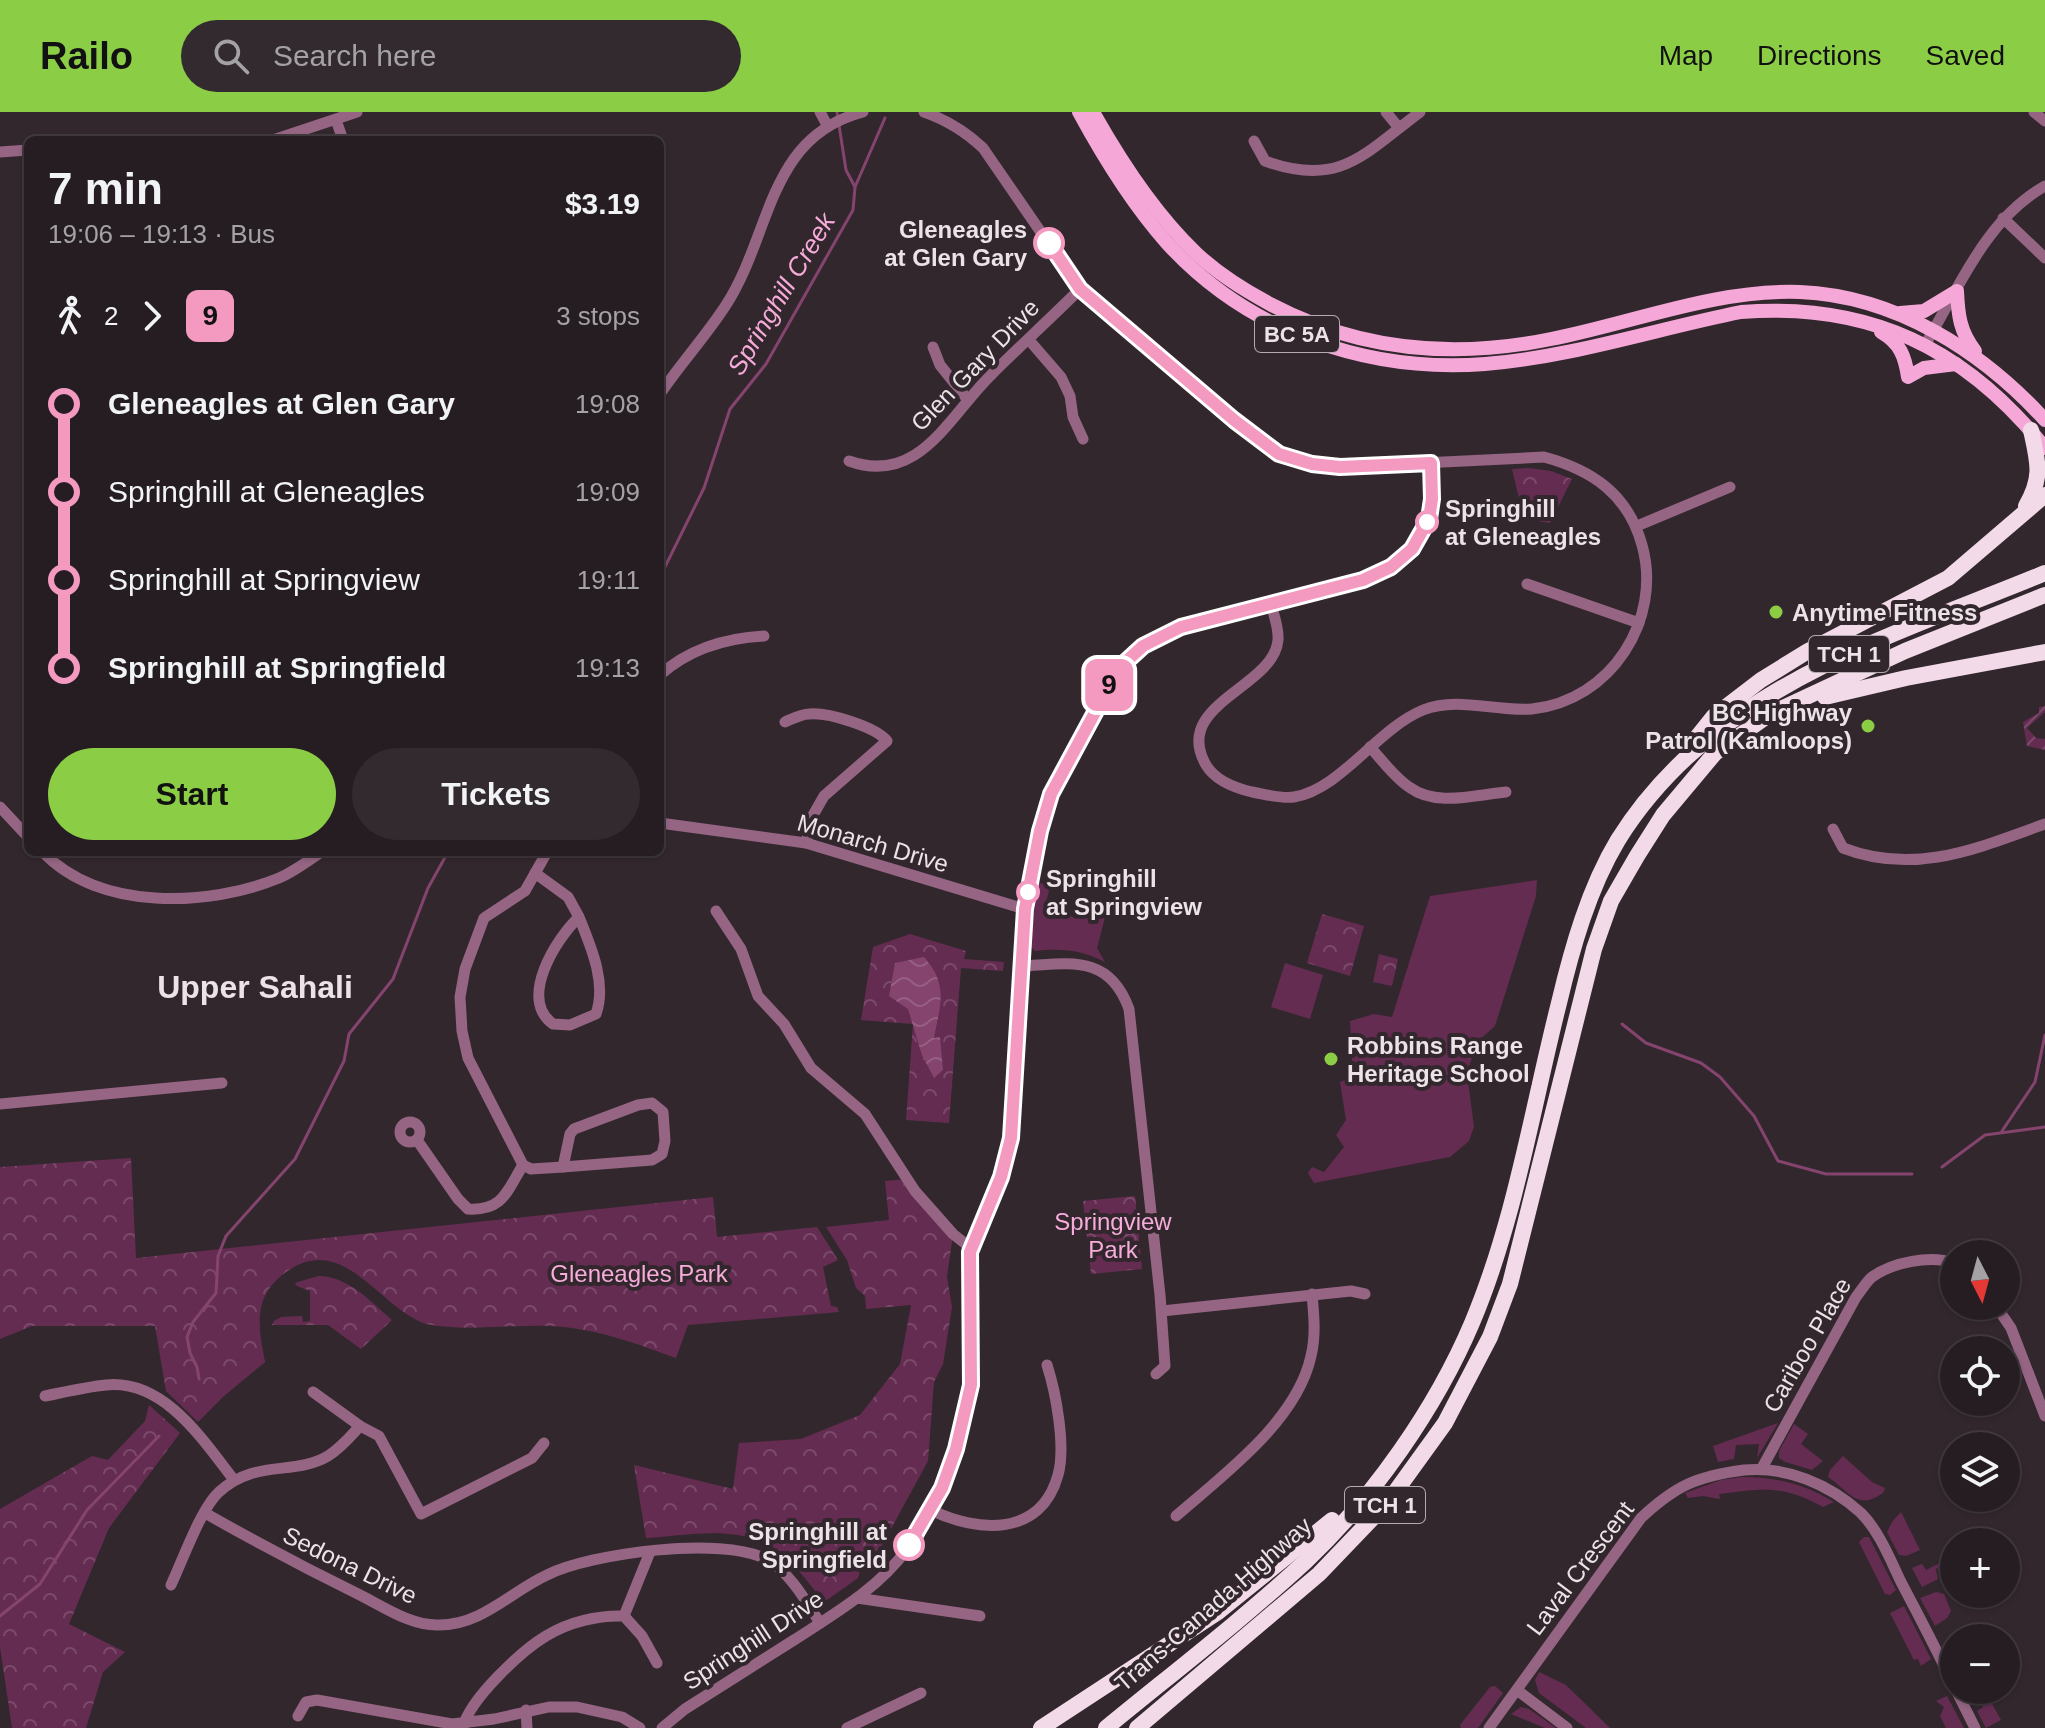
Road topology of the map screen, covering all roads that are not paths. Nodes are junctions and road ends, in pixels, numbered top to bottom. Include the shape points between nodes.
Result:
1 (357, 112) edge
2 (820, 112) edge
3 (863, 112) edge
4 (924, 112) edge
5 (1079, 112) edge
6 (1093, 112) edge
7 (1386, 112) edge
8 (1420, 112) edge
9 (2034, 112) edge
10 (336, 120) junction
11 (2045, 121) edge
12 (827, 125) junction
13 (1399, 128) junction
14 (286, 136) edge
15 (342, 136) edge
16 (1254, 141) dead end
17 (24, 150) edge
18 (0, 152) edge
19 (2045, 186) edge
20 (2003, 218) junction
21 (2045, 258) edge
22 (1080, 289) junction
23 (1957, 291) junction
24 (1895, 313) junction
25 (1860, 320) junction
26 (1934, 331) junction
27 (1029, 340) junction
28 (1925, 345) junction
29 (933, 347) dead end
30 (1984, 361) junction
31 (1957, 364) junction
32 (664, 388) edge
33 (968, 400) junction
34 (2045, 420) edge
35 (2031, 430) junction
36 (1083, 439) dead end
37 (2045, 448) edge
38 (849, 461) dead end
39 (1431, 463) junction
40 (1730, 487) dead end
41 (2045, 495) edge
42 (2021, 514) junction
43 (1637, 526) junction
44 (2045, 573) edge
45 (1527, 584) dead end
46 (2045, 595) edge
47 (1271, 604) junction
48 (1639, 623) junction
49 (764, 636) dead end
50 (2045, 652) edge
51 (2045, 659) edge
52 (1982, 665) junction
53 (664, 672) edge
54 (1770, 714) junction
55 (785, 722) dead end
56 (1370, 747) junction
57 (1672, 769) junction
58 (1506, 792) dead end
59 (0, 807) edge
60 (664, 824) edge
61 (2045, 824) edge
62 (1833, 829) dead end
63 (24, 833) edge
64 (806, 843) junction
65 (46, 856) edge
66 (315, 856) edge
67 (545, 856) edge
68 (535, 873) junction
69 (1025, 909) junction
70 (716, 911) dead end
71 (579, 917) junction
72 (1021, 966) junction
73 (222, 1083) dead end
74 (0, 1104) edge
75 (417, 1140) dead end
76 (523, 1165) junction
77 (563, 1167) junction
78 (970, 1252) junction
79 (1940, 1262) edge
80 (1312, 1294) junction
81 (1365, 1294) dead end
82 (1162, 1311) junction
83 (2006, 1320) edge
84 (1047, 1365) dead end
85 (1156, 1374) dead end
86 (313, 1392) dead end
87 (45, 1396) dead end
88 (2045, 1416) edge
89 (360, 1426) junction
90 (544, 1443) dead end
91 (1762, 1468) junction
92 (234, 1480) junction
93 (1372, 1486) junction
94 (931, 1510) junction
95 (205, 1513) junction
96 (1176, 1516) dead end
97 (650, 1552) junction
98 (171, 1585) dead end
99 (857, 1598) junction
100 (624, 1616) junction
101 (980, 1616) dead end
102 (820, 1623) junction
103 (1940, 1658) edge
104 (657, 1663) dead end
105 (1517, 1690) junction
106 (921, 1693) dead end
107 (1963, 1704) edge
108 (526, 1710) junction
109 (298, 1716) dead end
110 (1144, 1724) edge
111 (463, 1726) edge
112 (527, 1728) edge
113 (640, 1728) edge
114 (662, 1728) edge
115 (847, 1728) edge
116 (1041, 1728) edge
117 (1106, 1728) edge
118 (1489, 1728) edge
119 (1567, 1728) edge
120 (1975, 1728) edge

1 - 10 street
2 - 12 street
3 - 12 street
4 - 22 street via 968,133 983,148
5 - 25 main road, BC 5A via 1130,195 1188,264 1274,324 1359,356 1401,364 1487,364 1741,312 1828,313
6 - 24 main road, BC 5A via 1160,214 1197,255 1276,307 1362,340 1445,351 1489,349 1773,292 1831,295
7 - 13 street
8 - 13 street
9 - 11 street
10 - 14 street
10 - 15 street
12 - 32 street via 801,147 782,175 734,292
13 - 16 street via 1367,154 1328,171 1288,169 1265,161
17 - 18 street
19 - 20 street
20 - 21 street
20 - 23 street
22 - 27 street, Glen Gary Drive
22 - 39 street via 1279,454 1340,467
23 - 24 main road via 1924,311
23 - 26 street
23 - 30 main road via 1960,326
24 - 26 main road, BC 5A
25 - 28 main road, BC 5A
25 - 31 main road via 1896,344 1906,358 1908,377 1932,365
26 - 28 street
26 - 30 main road, BC 5A
27 - 33 street, Glen Gary Drive
27 - 36 street via 1061,377
28 - 31 main road, BC 5A
29 - 33 street via 940,365
30 - 34 main road, BC 5A
31 - 35 main road, BC 5A
33 - 38 street, Glen Gary Drive via 933,444 905,460 869,468
35 - 37 main road, BC 5A
35 - 42 highway via 2038,476
39 - 43 street via 1544,457 1572,464 1612,491
39 - 47 street, Springhill Drive via 1429,519 1412,549 1363,580
40 - 43 street
41 - 42 highway
42 - 57 highway via 1948,578 1761,680 1714,716
43 - 48 street via 1647,589
44 - 57 highway, Trans-Canada Highway / TCH 1 via 1818,667 1726,723
45 - 48 street
46 - 54 highway, Trans-Canada Highway / TCH 1 via 1905,651
47 - 56 street via 1277,649 1204,722 1199,737 1205,764 1233,786 1292,798 1320,788
47 - 69 street, Springhill Drive via 1181,627 1143,646 1119,668 1051,794
48 - 56 street via 1621,660 1598,682 1565,699 1532,709 1453,704 1425,709
49 - 53 street via 738,637 698,650
50 - 52 highway
51 - 52 highway
52 - 54 highway via 1859,688
54 - 110 highway, Trans-Canada Highway / TCH 1 via 1715,753 1688,784 1611,901 1578,1004 1510,1284 1490,1337 1445,1423 1388,1502 1319,1574
55 - 64 street via 808,714 834,717 881,733 887,741 824,796
56 - 58 street via 1423,796
57 - 93 highway, Trans-Canada Highway / TCH 1 via 1617,842 1594,889 1560,998 1507,1221 1472,1323 1426,1411
59 - 63 street
60 - 64 street, Monarch Drive
61 - 62 street via 1973,851 1920,860 1859,854 1843,848
64 - 69 street, Monarch Drive
65 - 66 street via 55,866 97,887 138,898 178,899 280,878
67 - 68 street
68 - 71 street via 568,897
68 - 76 street via 525,891 484,918 460,997 468,1058
69 - 72 street, Springhill Drive
70 - 78 street via 741,949 758,996 784,1024 811,1068 865,1114 915,1191
71 - 71 street via 602,998 596,1014 562,1026 541,1011 539,985 541,973
72 - 78 street, Springhill Drive via 1011,1138
72 - 82 street via 1082,964 1115,983 1124,995
73 - 74 street
75 - 76 street via 468,1209 487,1210 502,1200
76 - 77 street
77 - 77 street via 652,1160 662,1154 665,1141 663,1112 652,1103 638,1105 574,1129
78 - 94 street, Springhill Drive via 971,1385 956,1449
79 - 91 street, Cariboo Place via 1895,1266 1871,1278
80 - 81 street
80 - 82 street
80 - 96 street via 1315,1329 1301,1385 1253,1448
82 - 85 street via 1165,1366
83 - 88 street
84 - 94 street via 1060,1463 1052,1493 1037,1511 1010,1525 984,1527
86 - 89 street
87 - 92 street via 108,1384 132,1386 163,1401 199,1434
89 - 90 street via 379,1436 421,1514 532,1458
89 - 92 street via 326,1457
91 - 103 street, Laval Crescent via 1828,1488 1862,1515
91 - 105 street, Laval Crescent via 1709,1474 1679,1487 1641,1518
92 - 95 street via 216,1494
93 - 116 highway via 1218,1612
93 - 117 highway, Trans-Canada Highway / TCH 1 via 1306,1560
94 - 99 street, Springhill Drive via 905,1552
95 - 97 street, Sedona Drive via 409,1620 436,1626 479,1616 576,1562
95 - 98 street
97 - 100 street
97 - 102 street, Sedona Drive via 745,1550 787,1576
99 - 101 street
99 - 102 street, Springhill Drive
100 - 104 street
100 - 111 street via 591,1618 546,1636 478,1697
102 - 114 street, Springhill Drive
105 - 118 street, Laval Crescent
105 - 119 street
106 - 115 street
107 - 120 street, Laval Crescent
108 - 111 street
108 - 112 street
108 - 113 street via 589,1709 622,1717
109 - 111 street via 306,1702 317,1700

